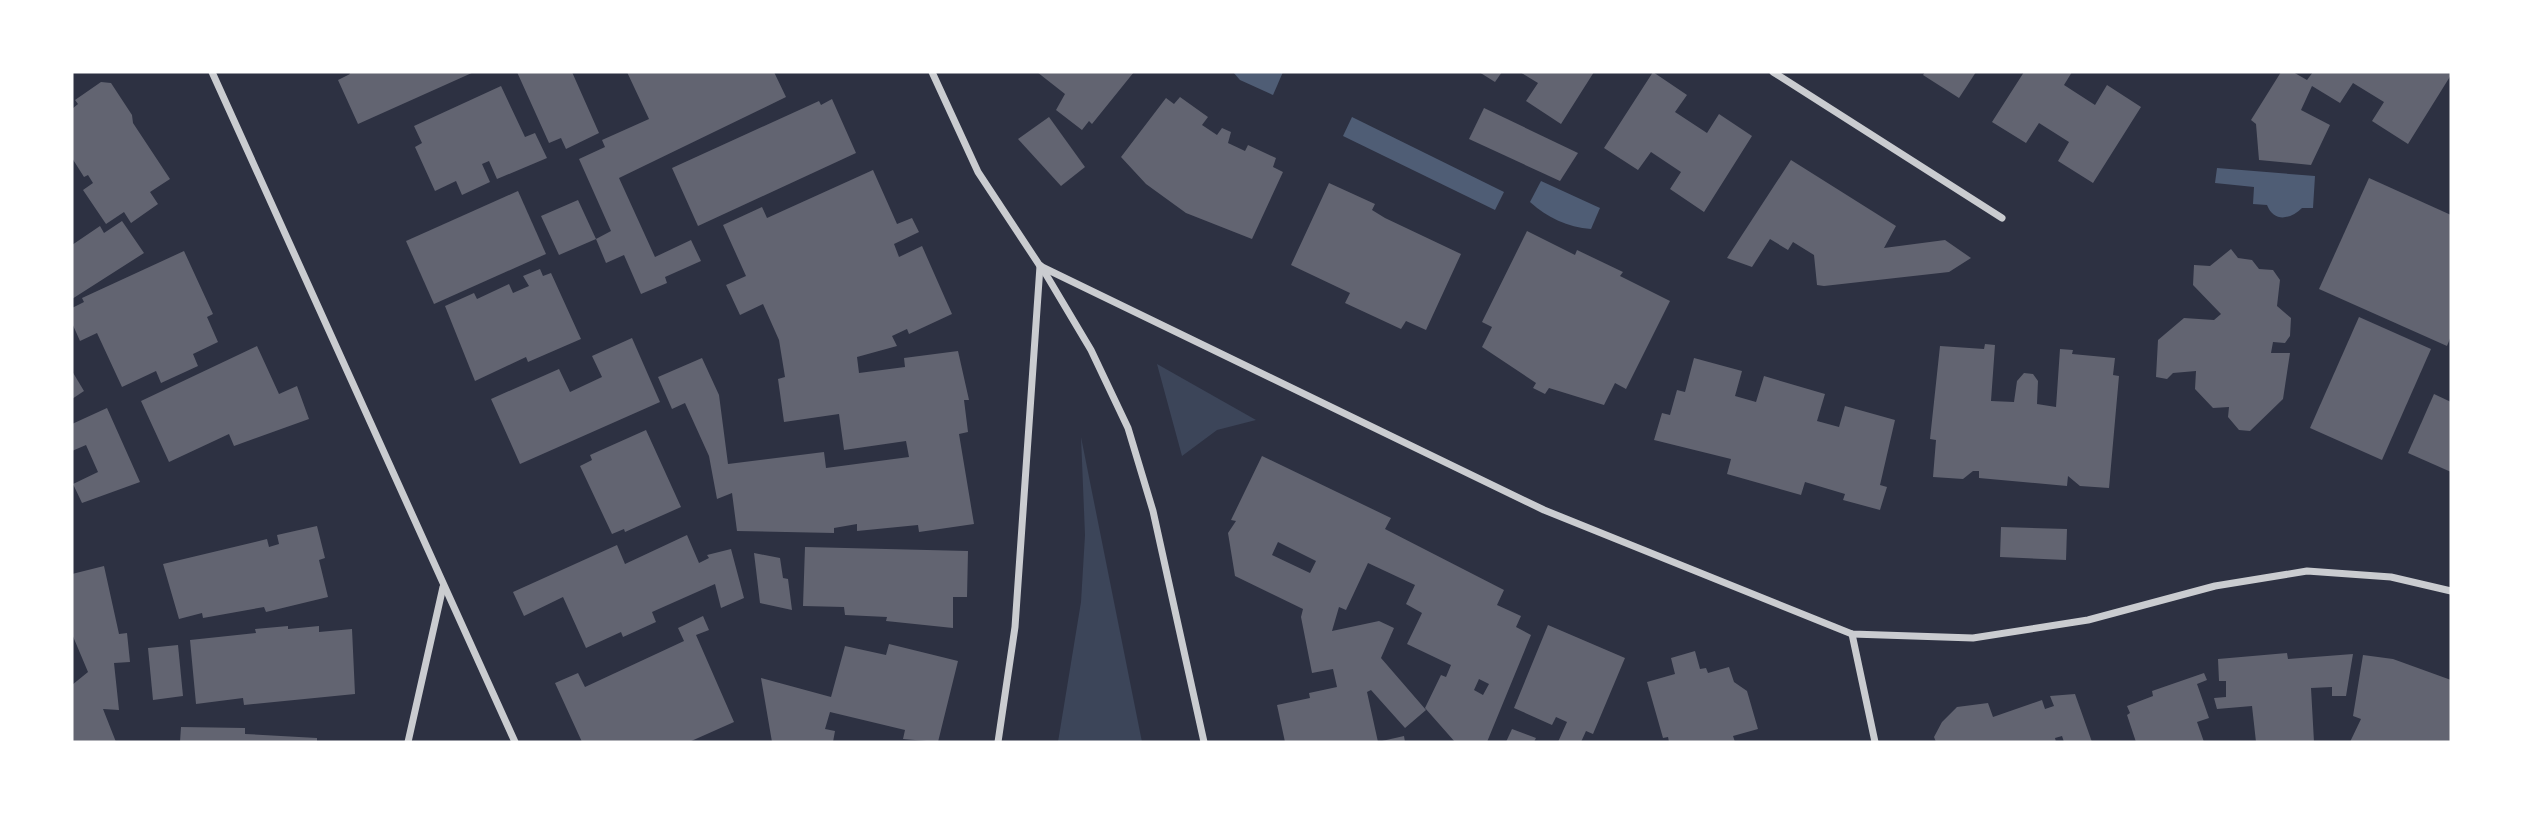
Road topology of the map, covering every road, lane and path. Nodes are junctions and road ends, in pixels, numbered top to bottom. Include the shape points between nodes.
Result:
1 (212, 72) edge
2 (932, 72) edge
3 (1773, 72) edge
4 (2002, 218) dead end
5 (1040, 265) junction
6 (443, 587) junction
7 (2451, 591) edge
8 (1852, 634) junction
9 (408, 742) edge
10 (515, 742) edge
11 (998, 742) edge
12 (1204, 742) edge
13 (1875, 742) edge

1 - 6 street
2 - 5 street via 978,172
3 - 4 street
5 - 8 street via 1544,510
5 - 11 street via 1015,627
5 - 12 street via 1091,350 1128,428 1153,510
6 - 9 street
6 - 10 street
7 - 8 street via 2391,577 2307,571 2216,586 2088,620 1973,638
8 - 13 street

